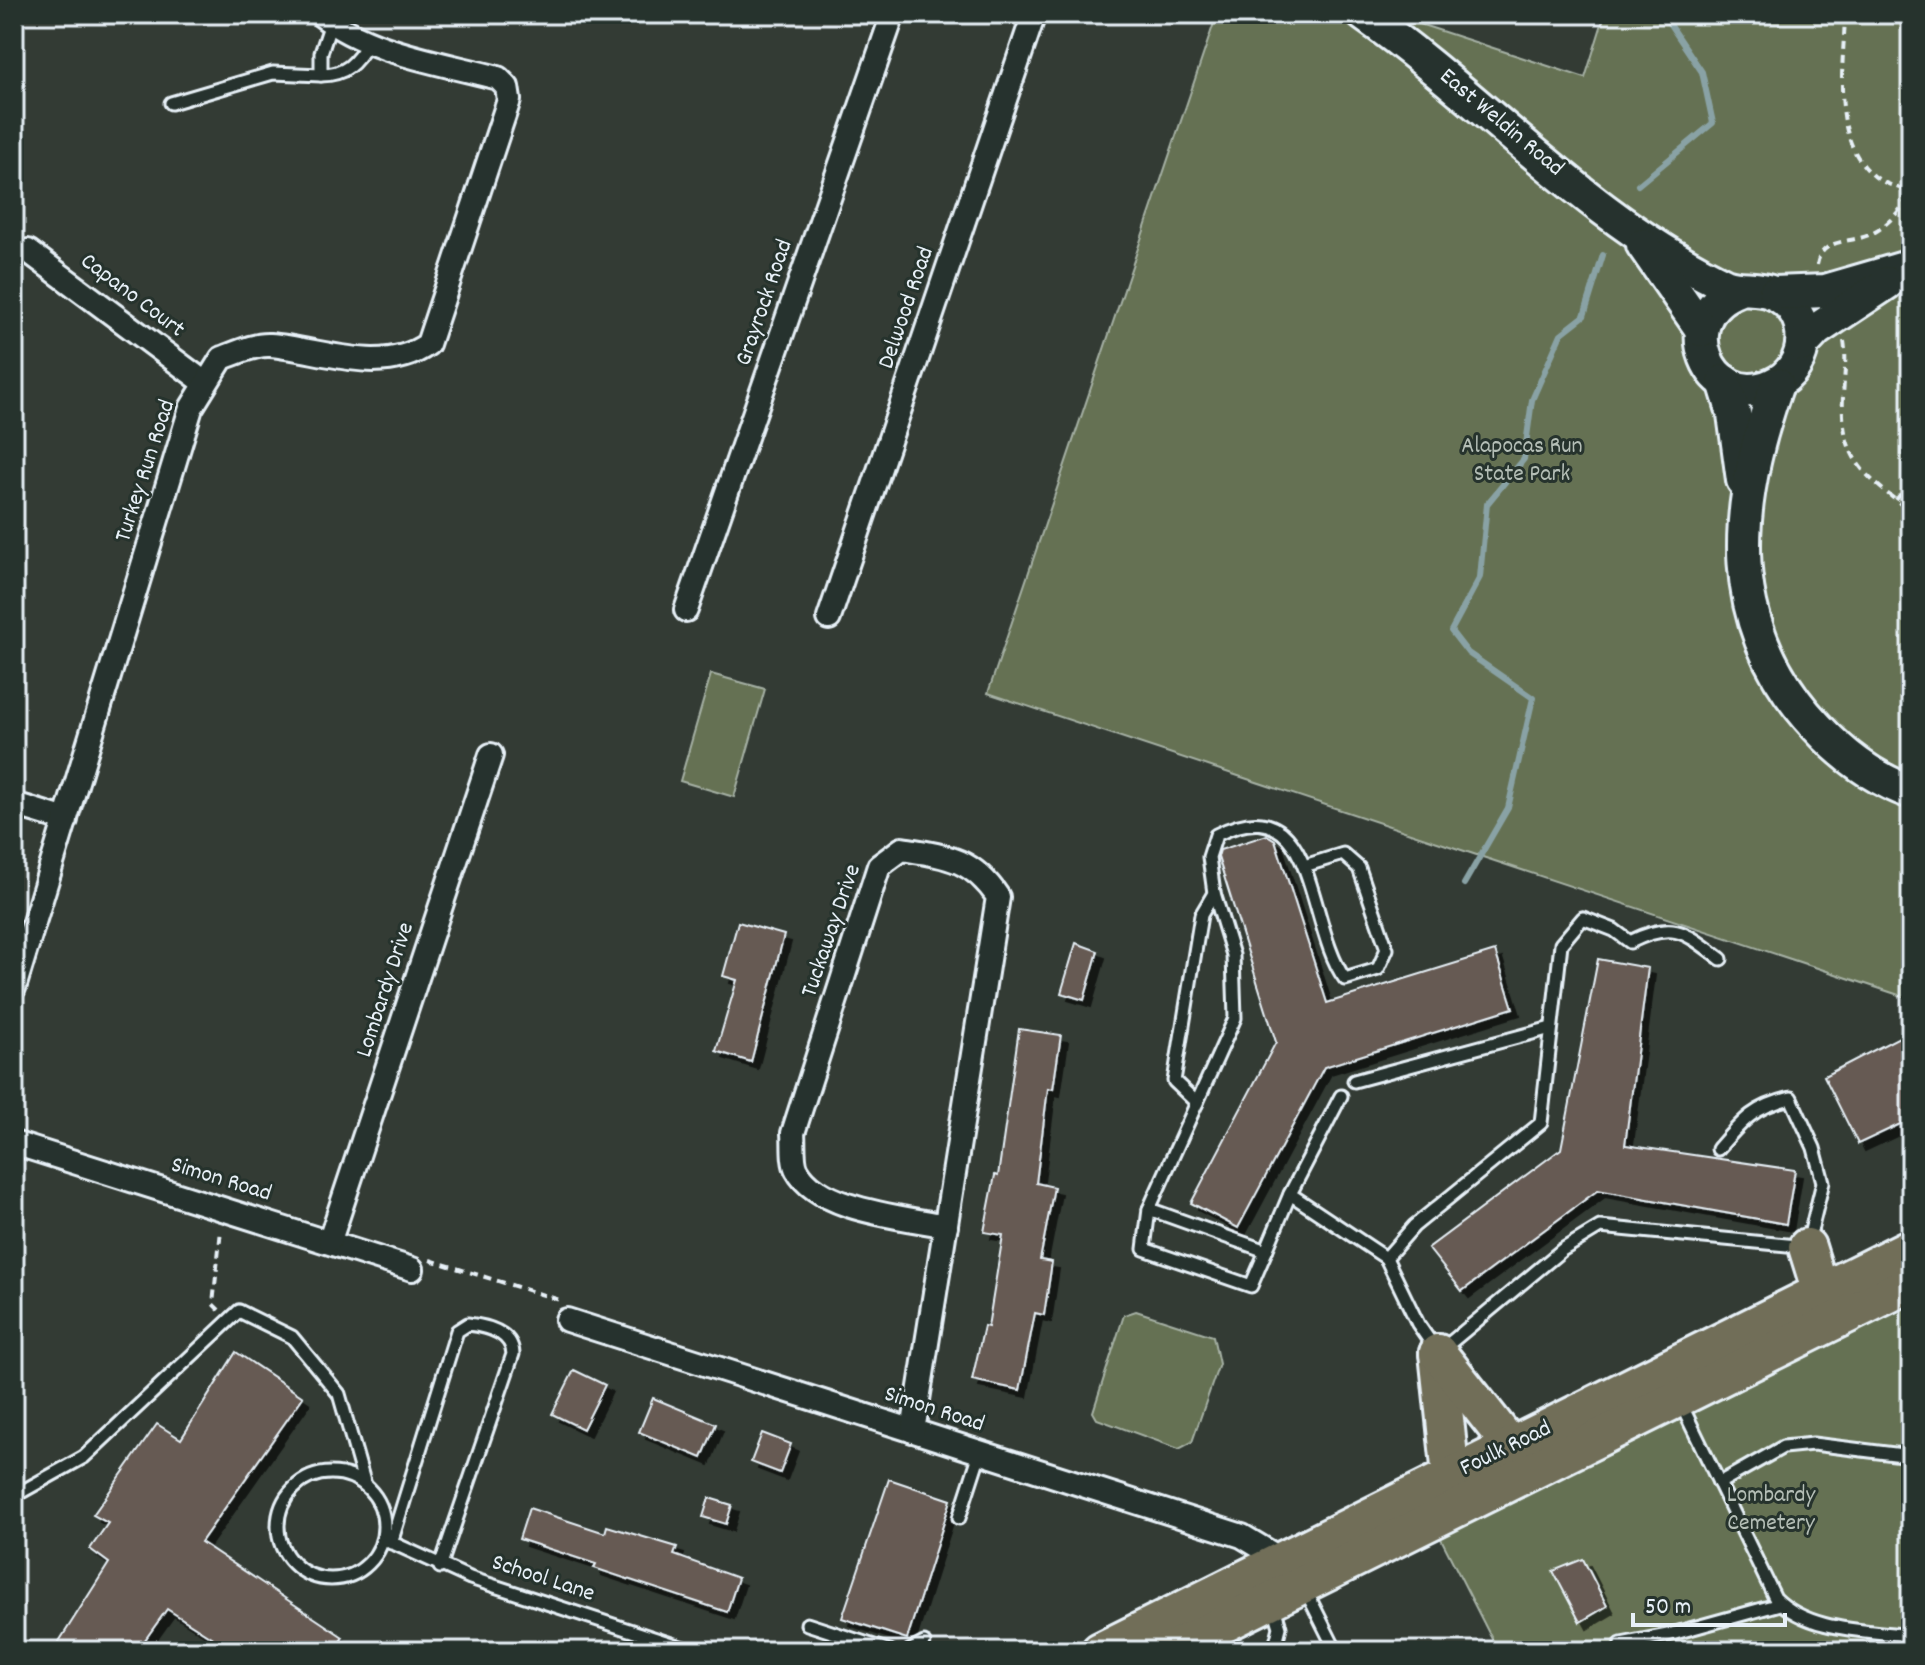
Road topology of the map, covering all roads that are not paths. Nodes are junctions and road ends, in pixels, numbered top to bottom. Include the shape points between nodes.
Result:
1 (893, 14) edge
2 (1034, 14) edge
3 (1363, 14) edge
4 (325, 18) edge
5 (369, 42) junction
6 (321, 75) junction
7 (171, 103) dead end
8 (1636, 236) junction
9 (28, 251) dead end
10 (1911, 267) edge
11 (1738, 290) junction
12 (1775, 293) junction
13 (1830, 304) junction
14 (1702, 330) junction
15 (1802, 345) junction
16 (1724, 381) junction
17 (205, 383) junction
18 (1777, 384) junction
19 (1745, 495) junction
20 (686, 610) dead end
21 (829, 618) dead end
22 (491, 755) dead end
23 (1911, 792) edge
24 (14, 804) edge
25 (66, 820) junction
26 (1304, 866) junction
27 (1214, 893) junction
28 (1721, 959) dead end
29 (14, 988) edge
30 (1551, 1028) junction
31 (1354, 1081) dead end
32 (1341, 1096) dead end
33 (1197, 1103) junction
34 (14, 1143) edge
35 (1718, 1149) dead end
36 (1290, 1194) junction
37 (1149, 1209) junction
38 (946, 1226) junction
39 (330, 1240) junction
40 (1807, 1247) junction
41 (1911, 1247) edge
42 (1266, 1251) junction
43 (1386, 1258) junction
44 (412, 1269) road end
45 (1911, 1283) edge
46 (1821, 1292) junction
47 (568, 1311) road end
48 (1438, 1353) junction
49 (1671, 1384) junction
50 (913, 1431) junction
51 (1511, 1446) junction
52 (980, 1453) junction
53 (1911, 1456) edge
54 (1451, 1476) junction
55 (1719, 1483) junction
56 (365, 1485) junction
57 (14, 1496) edge
58 (959, 1518) dead end
59 (387, 1541) junction
60 (440, 1567) junction
61 (1285, 1582) junction
62 (1780, 1604) junction
63 (807, 1624) dead end
64 (1911, 1636) edge
65 (924, 1643) dead end
66 (1621, 1644) dead end
67 (693, 1651) edge
68 (890, 1651) edge
69 (909, 1651) edge
70 (1100, 1651) edge
71 (1169, 1651) edge
72 (1274, 1651) edge
73 (1336, 1651) edge

1 - 20 street, Grayrock Road
2 - 21 street, Delwood Road
3 - 8 street, East Weldin Road
4 - 5 street, Turkey Run Road
4 - 6 lane
5 - 6 lane via 349,69
5 - 17 street, Turkey Run Road via 498,78 507,87 509,100 428,344 402,358 375,360 266,345 222,358
6 - 7 lane via 273,73
8 - 11 street, East Weldin Road
8 - 14 street, East Weldin Road
9 - 17 street, Capano Court
10 - 13 street
11 - 12 street
11 - 14 street via 1715,303
12 - 13 street
12 - 15 street via 1797,315
13 - 15 street
14 - 16 street via 1706,360
15 - 18 street via 1793,369
16 - 18 street via 1755,390
16 - 19 street
17 - 25 street, Turkey Run Road via 191,408
18 - 19 street
19 - 23 street via 1742,550 1748,600 1778,677 1831,742 1862,767
22 - 39 street, Lombardy Drive
24 - 25 street
25 - 29 street, Turkey Run Road
26 - 26 lane via 1334,964 1345,979 1378,969 1387,949 1359,868 1343,854
26 - 27 lane via 1287,833 1263,822 1239,823 1216,835 1209,857
27 - 33 lane via 1233,955 1235,1018
27 - 33 lane via 1201,915 1174,1081
28 - 30 lane via 1688,935 1657,928 1630,942 1583,918 1561,944
30 - 31 lane
30 - 43 lane via 1541,1123 1414,1226
32 - 36 lane
33 - 37 lane
34 - 39 street, Simon Road
35 - 40 lane via 1763,1105 1791,1098 1823,1182
36 - 42 lane
36 - 43 lane
37 - 42 lane
37 - 42 lane via 1144,1249 1251,1286
38 - 38 street, Tuckaway Drive via 998,897 983,874 942,855 902,849 879,866 793,1133 796,1169 816,1191 845,1205
38 - 50 street, Tuckaway Drive
39 - 44 street, Simon Road
40 - 46 main road
40 - 48 lane via 1600,1227 1562,1250
41 - 46 main road, Foulk Road
43 - 48 lane
45 - 49 main road, Foulk Road
46 - 49 main road, Foulk Road
47 - 50 street, Simon Road
48 - 51 main road
48 - 54 main road
49 - 51 main road, Foulk Road
49 - 55 lane
49 - 61 main road, Foulk Road
50 - 52 street, Simon Road
51 - 54 main road, Foulk Road
52 - 58 lane
52 - 61 street, Simon Road via 1242,1536
53 - 55 lane via 1813,1444 1783,1447
54 - 61 main road, Foulk Road
55 - 62 lane
56 - 57 lane via 339,1394 292,1337 239,1311 84,1457
56 - 59 lane via 377,1499
56 - 59 lane via 343,1474 304,1480 281,1505 279,1540 300,1571 325,1580 361,1571
59 - 60 lane, School Lane
59 - 60 lane via 457,1331 468,1324 503,1335 513,1347 508,1371
60 - 67 lane, School Lane
61 - 70 main road, Foulk Road
61 - 71 main road, Foulk Road
61 - 72 lane
61 - 73 lane
62 - 64 lane via 1811,1621
62 - 66 lane
63 - 68 lane
65 - 69 lane

